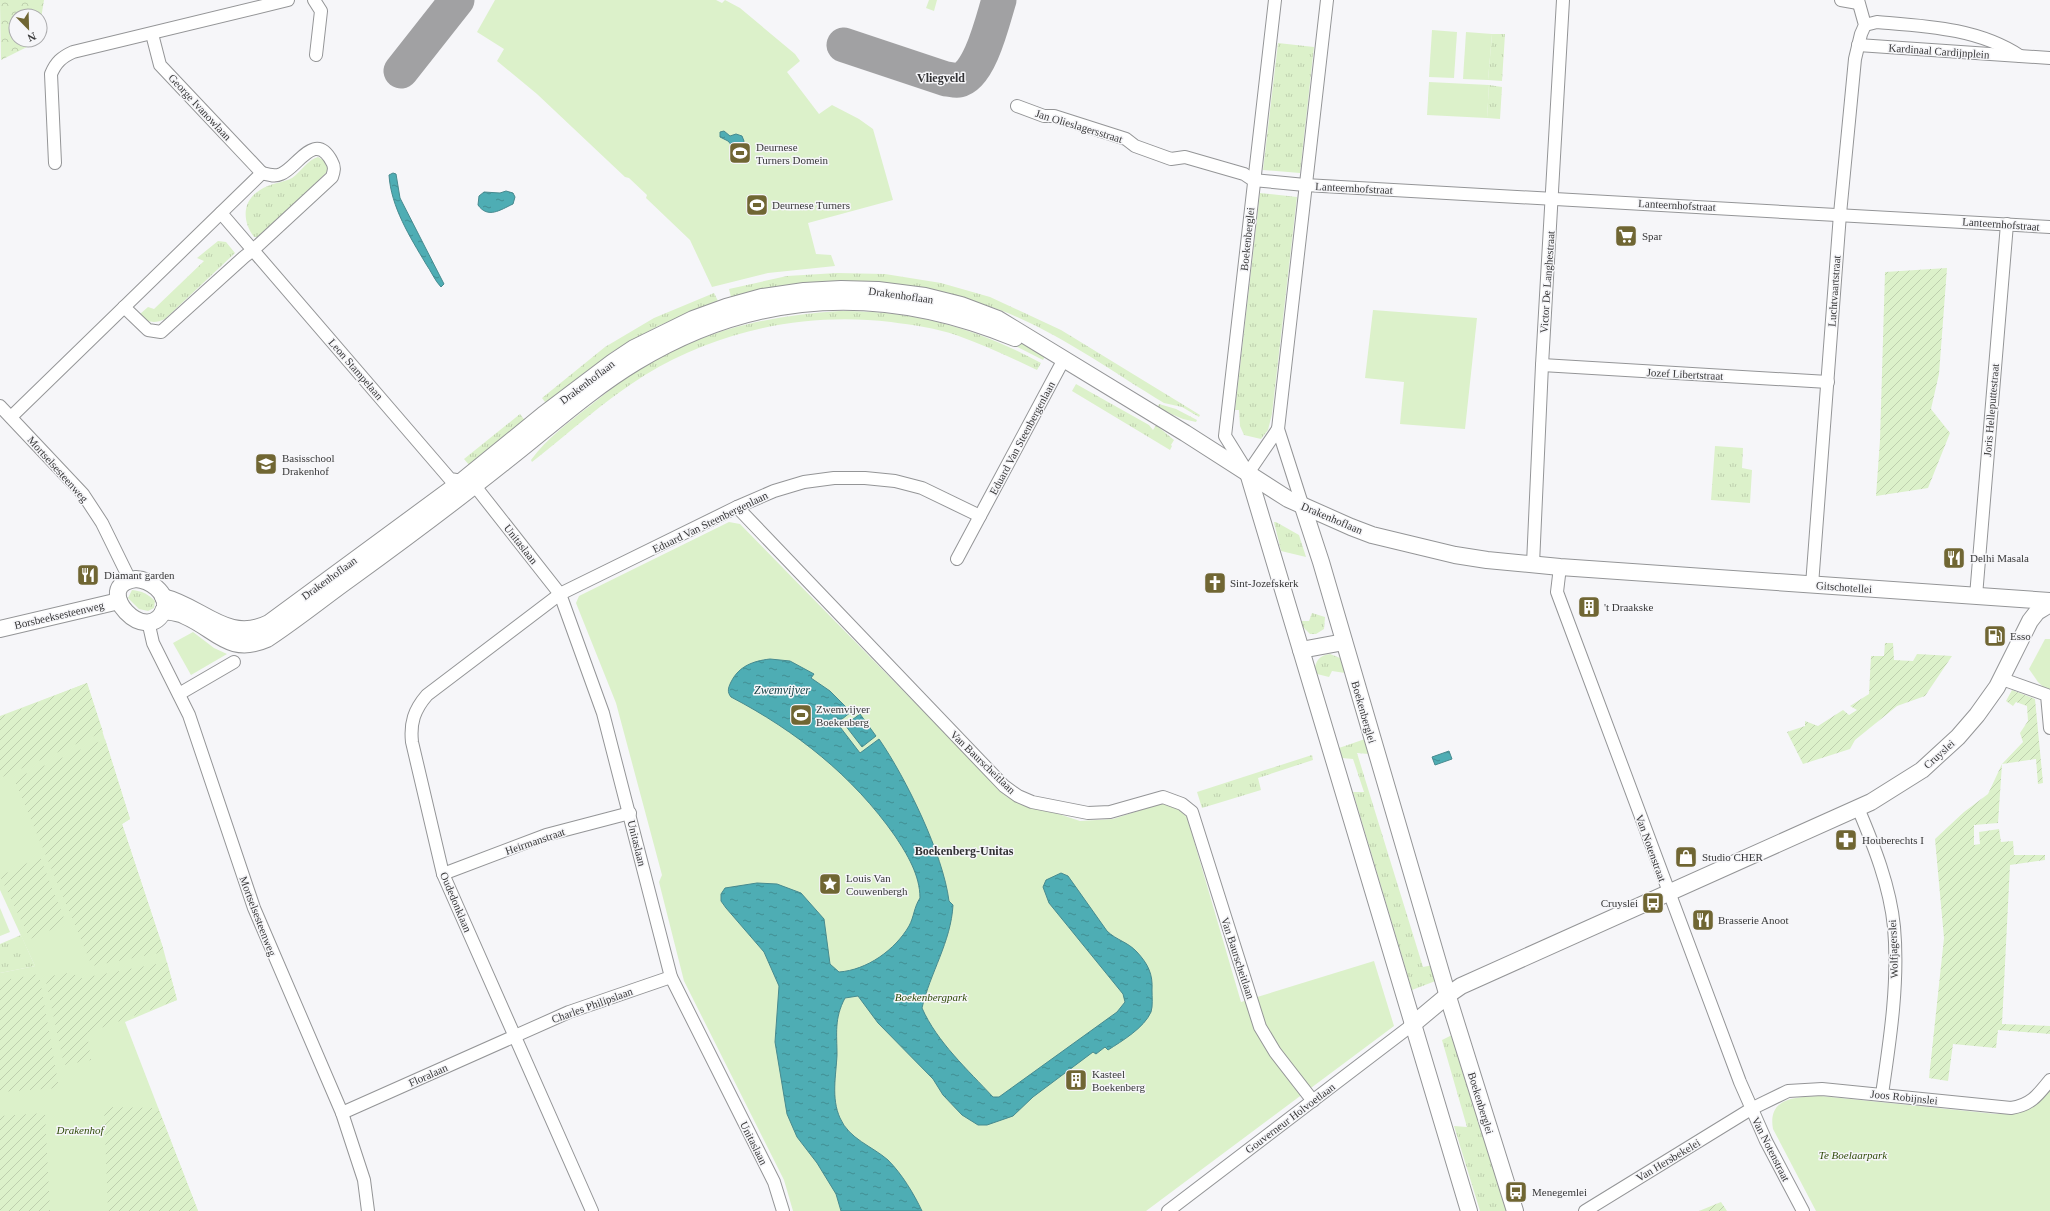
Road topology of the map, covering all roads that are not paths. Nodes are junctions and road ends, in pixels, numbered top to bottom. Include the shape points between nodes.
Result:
1 (288, 0) edge
2 (314, 0) edge
3 (1275, 0) edge
4 (1327, 0) edge
5 (1563, 0) edge
6 (1841, 0) edge
7 (1858, 1) edge
8 (1866, 25) junction
9 (152, 34) junction
10 (1858, 45) junction
11 (316, 55) dead end
12 (2020, 57) junction
13 (2050, 58) edge
14 (1017, 106) dead end
15 (56, 164) dead end
16 (262, 173) junction
17 (1253, 180) junction
18 (1305, 185) junction
19 (1552, 198) junction
20 (221, 213) junction
21 (1840, 214) junction
22 (2007, 224) junction
23 (2050, 227) edge
24 (253, 250) junction
25 (124, 307) junction
26 (1064, 359) junction
27 (1542, 365) junction
28 (1828, 382) junction
29 (0, 406) edge
30 (11, 417) junction
31 (1278, 429) junction
32 (1248, 473) junction
33 (468, 483) junction
34 (737, 507) junction
35 (1303, 507) junction
36 (980, 516) junction
37 (957, 559) dead end
38 (1533, 564) junction
39 (1560, 567) junction
40 (1637, 572) joint
41 (130, 580) junction
42 (1812, 585) junction
43 (560, 594) junction
44 (1976, 596) junction
45 (118, 601) junction
46 (2050, 602) edge
47 (163, 604) junction
48 (148, 621) junction
49 (0, 629) edge
50 (1344, 642) junction
51 (1301, 650) junction
52 (234, 662) dead end
53 (2002, 678) junction
54 (179, 694) junction
55 (2050, 728) edge
56 (1858, 808) junction
57 (630, 813) junction
58 (443, 874) junction
59 (1668, 894) junction
60 (671, 977) junction
61 (1448, 995) junction
62 (1412, 1025) junction
63 (514, 1036) junction
64 (2050, 1080) edge
65 (1882, 1094) junction
66 (1312, 1101) junction
67 (1751, 1109) junction
68 (342, 1113) junction
69 (368, 1211) edge
70 (592, 1211) edge
71 (783, 1211) edge
72 (1168, 1211) edge
73 (1469, 1211) edge
74 (1515, 1211) edge
75 (1585, 1211) edge
76 (1803, 1211) edge

1 - 9 street
2 - 11 street via 321,11
3 - 17 street, Boekenberglei
4 - 18 street, Boekenberglei
5 - 19 street, Victor De Langhestraat
6 - 7 street
7 - 8 street
8 - 10 street, Luchtvaartstraat
8 - 12 street, Kardinaal Cardijnplein via 1877,22 1955,30 2005,46
9 - 15 street via 73,52 55,64 51,74 51,87
9 - 16 street, George Ivanowlaan via 160,65
10 - 12 street, Kardinaal Cardijnplein
10 - 21 street, Luchtvaartstraat
12 - 13 street, Kardinaal Cardijnplein
14 - 17 street, Jan Olieslagersstraat via 1126,139 1135,146 1171,159 1185,157 1244,174
16 - 20 street
16 - 24 street via 280,175 304,154 317,149 322,150 332,160 334,171 332,177
17 - 18 street, Lanteernhofstraat
17 - 32 street, Boekenberglei via 1225,436
18 - 19 street, Lanteernhofstraat
18 - 31 street, Boekenberglei
19 - 21 street, Lanteernhofstraat
19 - 27 street, Victor De Langhestraat
20 - 24 street, Leon Stampelaan
20 - 25 street
21 - 22 street, Lanteernhofstraat
21 - 28 street, Luchtvaartstraat
22 - 23 street, Lanteernhofstraat
22 - 44 street, Joris Helleputtestraat
24 - 25 street via 161,332 148,330
24 - 33 street, Leon Stampelaan via 450,479
25 - 30 street
26 - 32 street, Drakenhoflaan
26 - 33 street, Drakenhoflaan via 994,330 918,308 877,302 805,303 761,310 730,318 670,342 634,363
26 - 36 street, Eduard Van Steenbergenlaan
27 - 28 street, Jozef Libertstraat
27 - 38 street, Victor De Langhestraat
28 - 42 street, Luchtvaartstraat
29 - 30 street, Mortselsesteenweg
30 - 41 street, Mortselsesteenweg via 83,494 102,523
31 - 32 street, Boekenberglei
31 - 35 street, Boekenberglei
32 - 35 street, Drakenhoflaan
32 - 51 street, Boekenberglei
33 - 43 street, Unitaslaan
33 - 47 street, Drakenhoflaan via 274,634 258,642 241,644 223,640
34 - 36 street, Eduard Van Steenbergenlaan via 774,491 804,482 834,478 865,478 895,481 922,488
34 - 43 street, Eduard Van Steenbergenlaan
34 - 66 street, Van Baurscheitlaan via 1004,786 1018,796 1032,802 1098,814 1163,797 1182,804 1192,812 1260,1027 1274,1052
35 - 38 street, Drakenhoflaan via 1372,535 1424,548 1487,560
35 - 50 street, Boekenberglei
36 - 37 street, Eduard Van Steenbergenlaan
38 - 39 street, Drakenhoflaan
39 - 40 street, Drakenhoflaan
39 - 59 street, Van Notenstraat via 1557,592
40 - 42 street, Gitschotellei
41 - 45 street via 120,588
41 - 47 street via 140,580 155,586
42 - 44 street, Gitschotellei
43 - 57 street, Unitaslaan via 603,714
43 - 58 street, Oudedonklaan via 427,695 415,712 411,730 412,742
44 - 46 street, Gitschotellei
45 - 48 street via 132,618
45 - 49 street, Borsbeeksesteenweg
46 - 53 street, Cruyslei via 2030,621
47 - 48 street via 157,618
48 - 54 street, Mortselsesteenweg via 153,643
50 - 51 street
50 - 61 street, Boekenberglei
51 - 62 street, Boekenberglei
52 - 54 street
53 - 55 street via 2047,695
53 - 56 street, Cruyslei via 1977,715 1943,751 1903,783
54 - 68 street, Mortselsesteenweg via 189,715 254,908
56 - 59 street, Cruyslei
56 - 65 street, Wolfjagerslei via 1881,866 1894,927 1894,995
57 - 58 street, Heirmanstraat via 546,835
57 - 60 street, Unitaslaan
58 - 63 street, Oudedonklaan
59 - 61 street, Cruyslei via 1461,986
59 - 67 street, Van Notenstraat
60 - 63 street, Charles Philipslaan via 569,1012
60 - 71 street, Unitaslaan via 774,1182
61 - 62 street
61 - 74 street, Boekenberglei
62 - 66 street, Gouverneur Holvoetlaan
62 - 73 street, Boekenberglei
63 - 68 street, Floralaan
63 - 70 street, Oudedonklaan
64 - 65 street, Joos Robijnslei via 2030,1103 2011,1108
65 - 67 street, Joos Robijnslei via 1822,1089 1799,1090 1779,1094
66 - 72 street, Gouverneur Holvoetlaan
67 - 75 street, Van Hersbekelei
67 - 76 street, Van Notenstraat
68 - 69 street, Mortselsesteenweg via 364,1180

